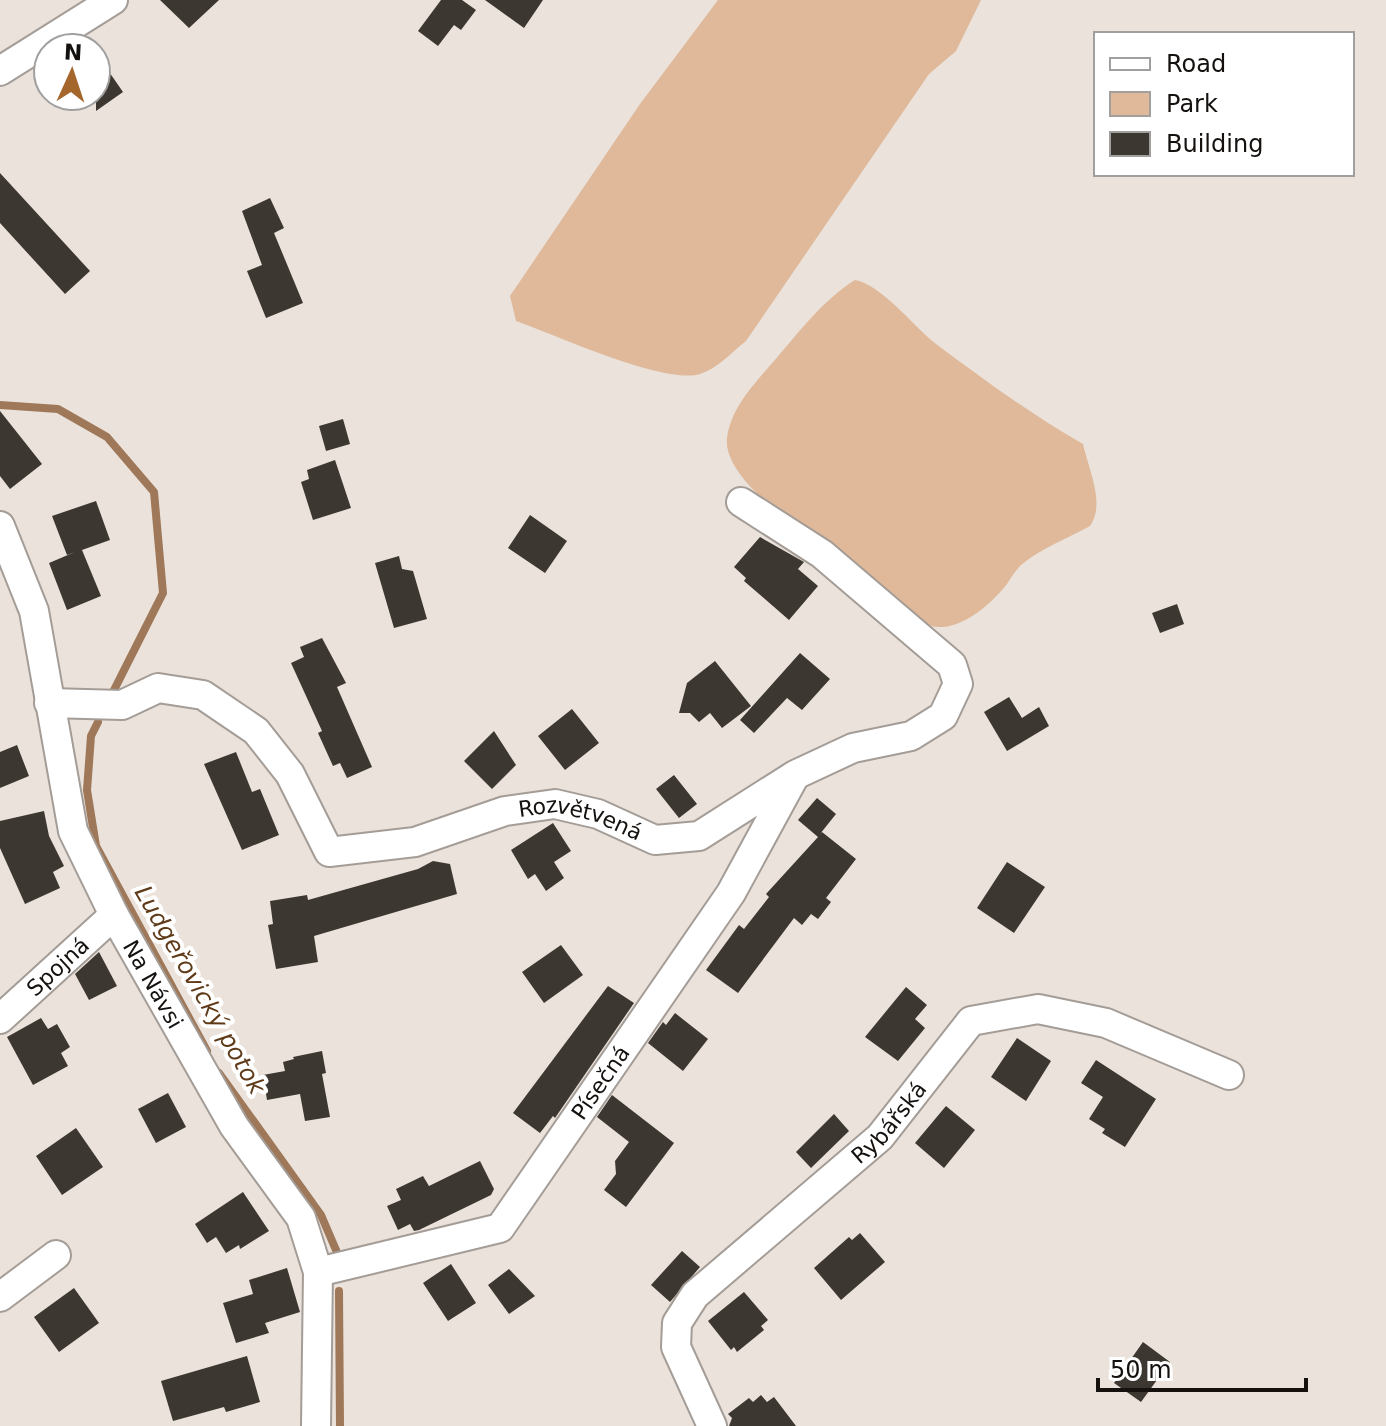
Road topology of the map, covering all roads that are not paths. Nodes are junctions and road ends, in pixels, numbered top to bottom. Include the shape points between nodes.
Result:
1 (113, 0) edge
2 (0, 71) edge
3 (741, 502) dead end
4 (0, 526) edge
5 (49, 703) junction
6 (795, 775) junction
7 (114, 915) junction
8 (0, 1019) edge
9 (1229, 1075) dead end
10 (56, 1255) dead end
11 (318, 1272) junction
12 (0, 1297) edge
13 (316, 1426) edge
14 (712, 1426) edge

1 - 2 street
3 - 6 street, Rozvětvená via 822,554 952,665 958,684 943,716 911,736 853,748
4 - 5 street, Na Návsi via 34,611
5 - 6 street, Rozvětvená via 122,705 158,688 203,695 256,731 290,774 329,852 415,842 505,811 555,804 598,814 655,840 699,836
5 - 7 street, Na Návsi via 73,831
6 - 11 street, Písečná via 731,893 500,1228
7 - 8 street, Spojná
7 - 11 street, Na Návsi via 234,1126 301,1218
9 - 14 street, Rybářská via 1106,1023 1038,1009 971,1021 880,1137 689,1304 677,1323 676,1347
10 - 12 street
11 - 13 street, Na Návsi

